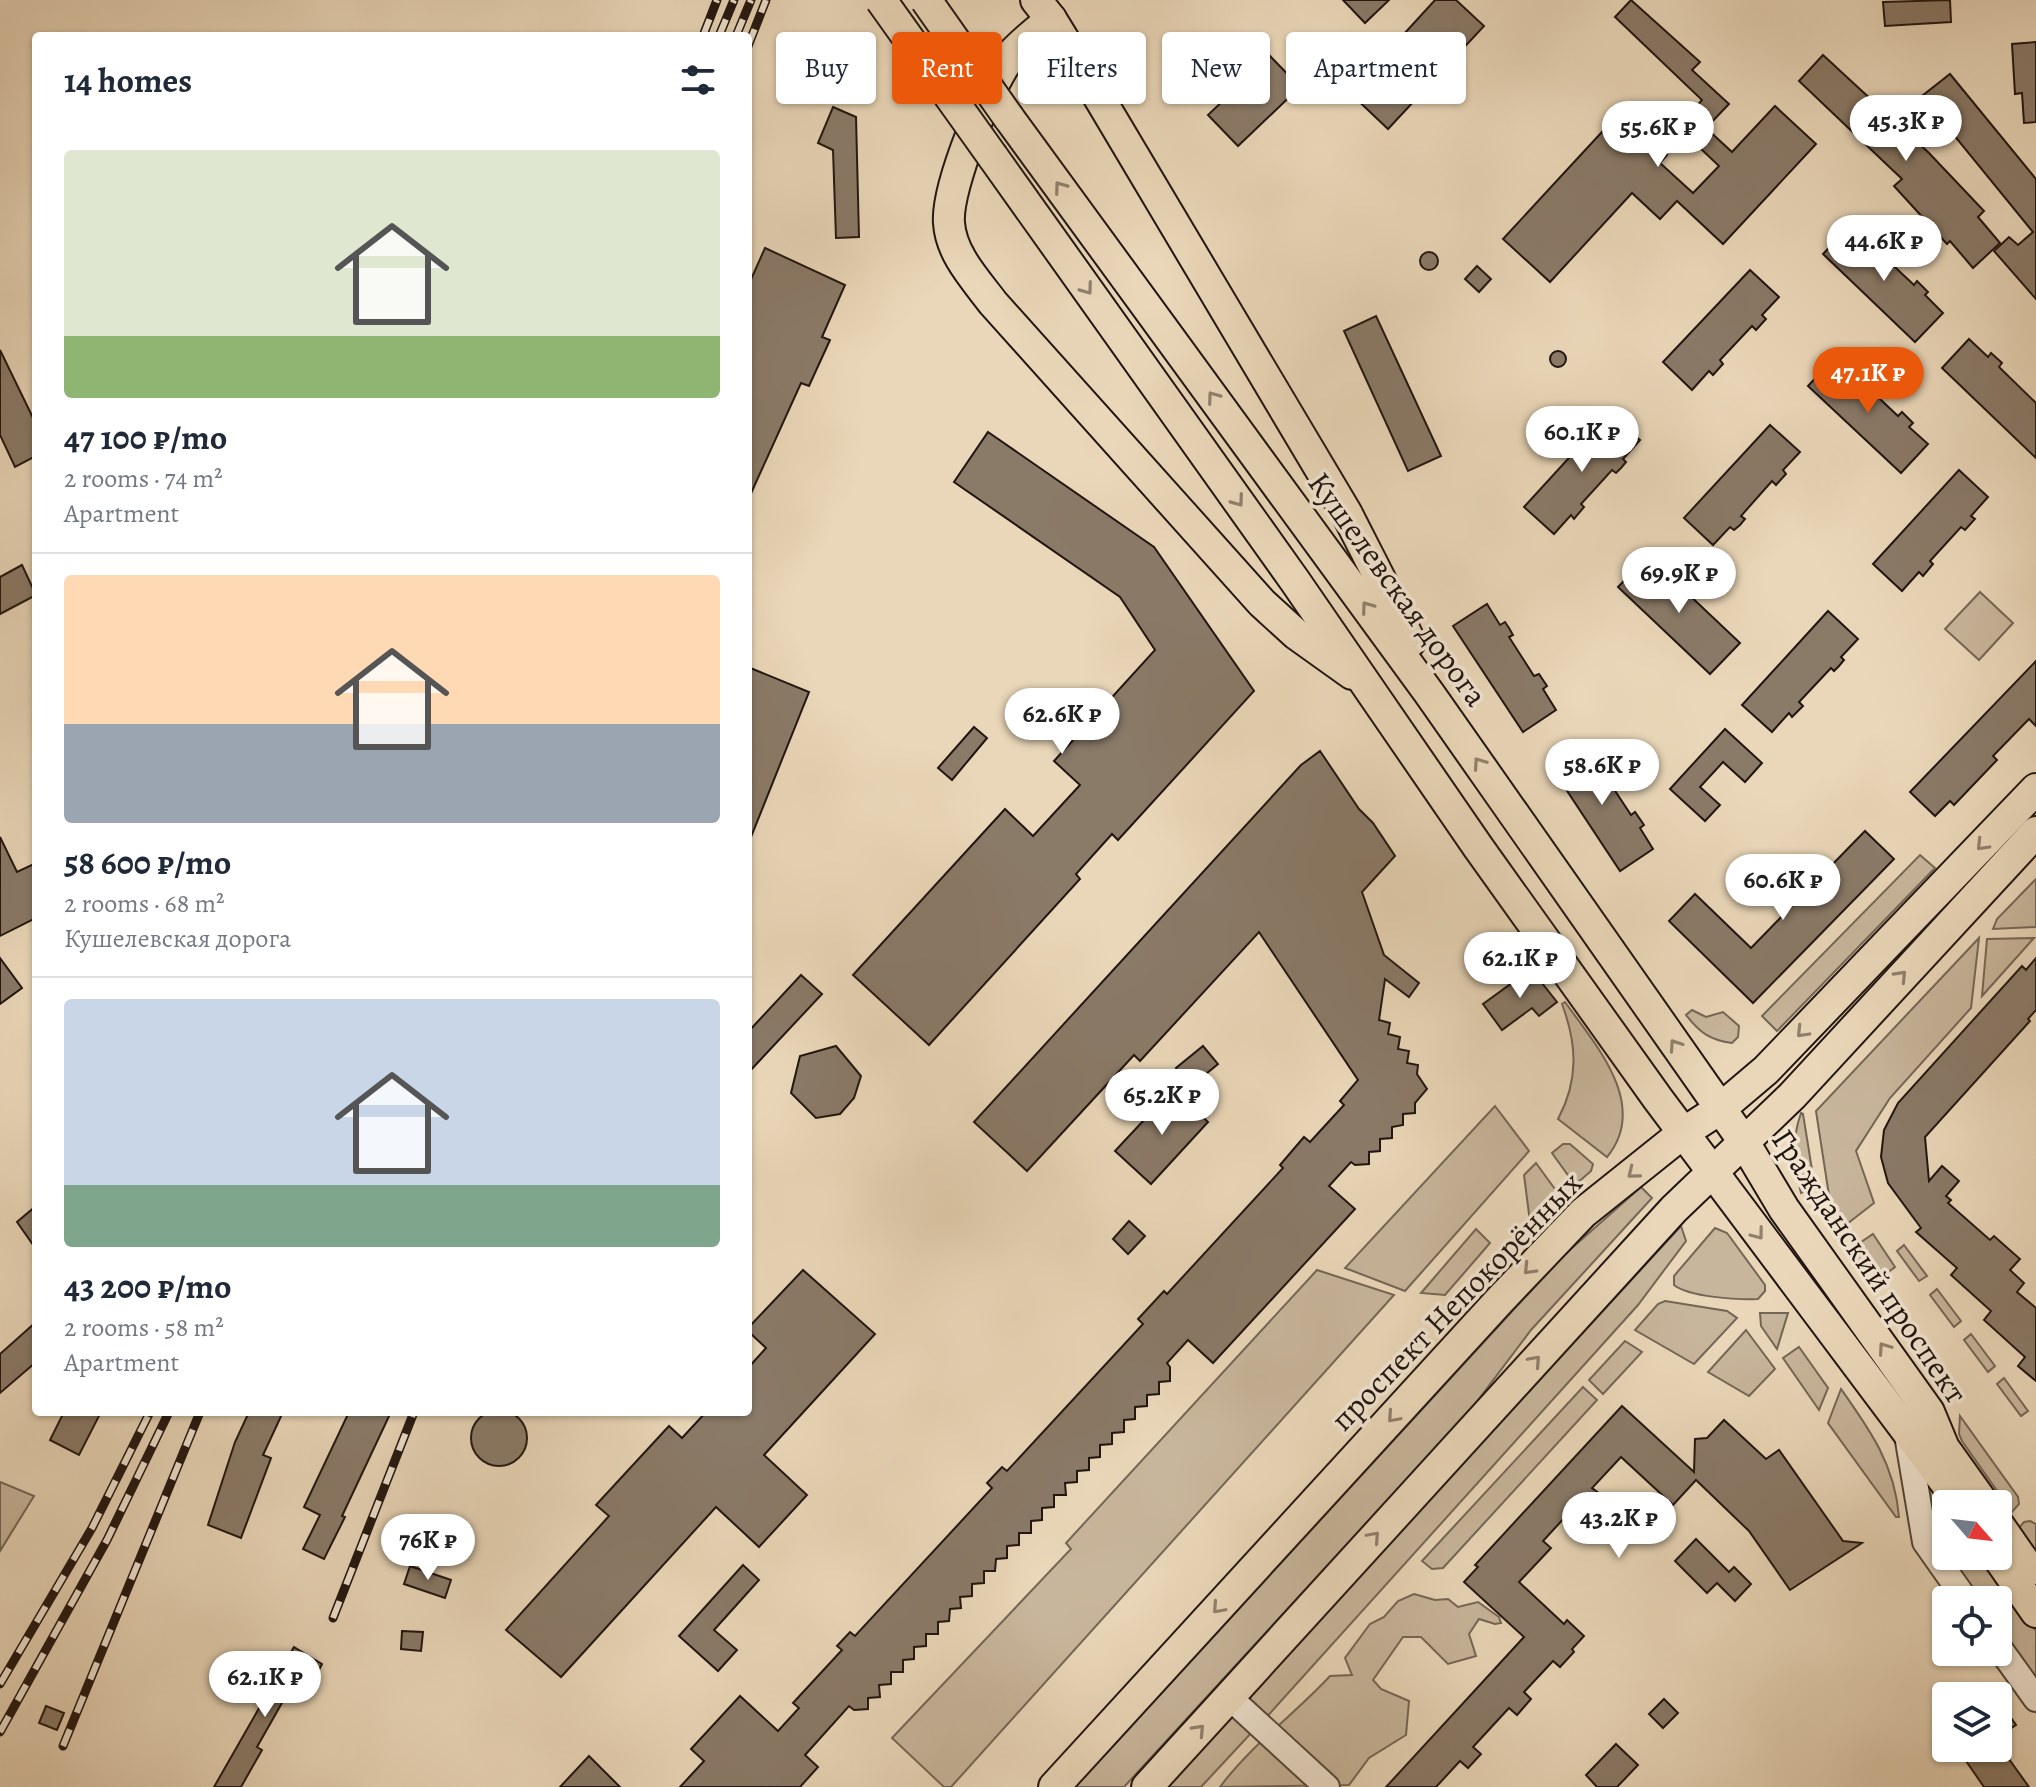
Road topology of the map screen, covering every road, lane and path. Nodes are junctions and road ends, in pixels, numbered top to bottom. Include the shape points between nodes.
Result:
1 (881, 0) edge
2 (926, 0) edge
3 (1043, 6) edge
4 (1358, 538) junction
5 (1329, 555) junction
6 (1295, 581) junction
7 (1265, 607) junction
8 (1369, 686) junction
9 (1429, 693) junction
10 (2036, 789) edge
11 (2036, 832) edge
12 (1720, 1109) junction
13 (1683, 1133) junction
14 (1744, 1142) junction
15 (1712, 1171) junction
16 (1907, 1435) junction
17 (1950, 1490) edge
18 (1974, 1490) edge
19 (2012, 1544) edge
20 (2007, 1570) edge
21 (2036, 1578) edge
22 (1956, 1586) edge
23 (2036, 1612) edge
24 (2012, 1666) edge
25 (1229, 1697) junction
26 (2036, 1699) edge
27 (1054, 1787) edge
28 (1147, 1787) edge
29 (1327, 1787) edge

1 -> 6 main road, bridge
5 -> 2 main road, Кушелевская дорога, bridge
3 - 4 main road
3 - 7 main road via 983,104 950,203 955,247 993,303
4 - 5 main road via 1347,558
4 - 9 main road via 1407,634
9 -> 5 main road, Кушелевская дорога
6 - 7 main road via 1292,603
6 - 8 main road
7 - 8 main road
8 - 13 main road
12 -> 9 main road, Кушелевская дорога
10 -> 12 main road, проспект Непокорённых via 1766,1070
14 -> 11 main road
12 - 13 main road, проспект Непокорённых
12 - 14 main road, Гражданский проспект
13 - 15 main road, Гражданский проспект
13 -> 27 main road, проспект Непокорённых via 1573,1224
14 - 15 main road
18 -> 14 main road, Гражданский проспект via 1944,1448 1929,1412 1784,1209
15 -> 16 main road, Гражданский проспект
25 -> 15 main road
16 - 17 main road, Гражданский проспект
16 - 22 street, Гражданский проспект via 1925,1542
19 - 21 main road
20 - 23 main road
24 - 26 street
28 -> 25 main road
25 - 29 street

